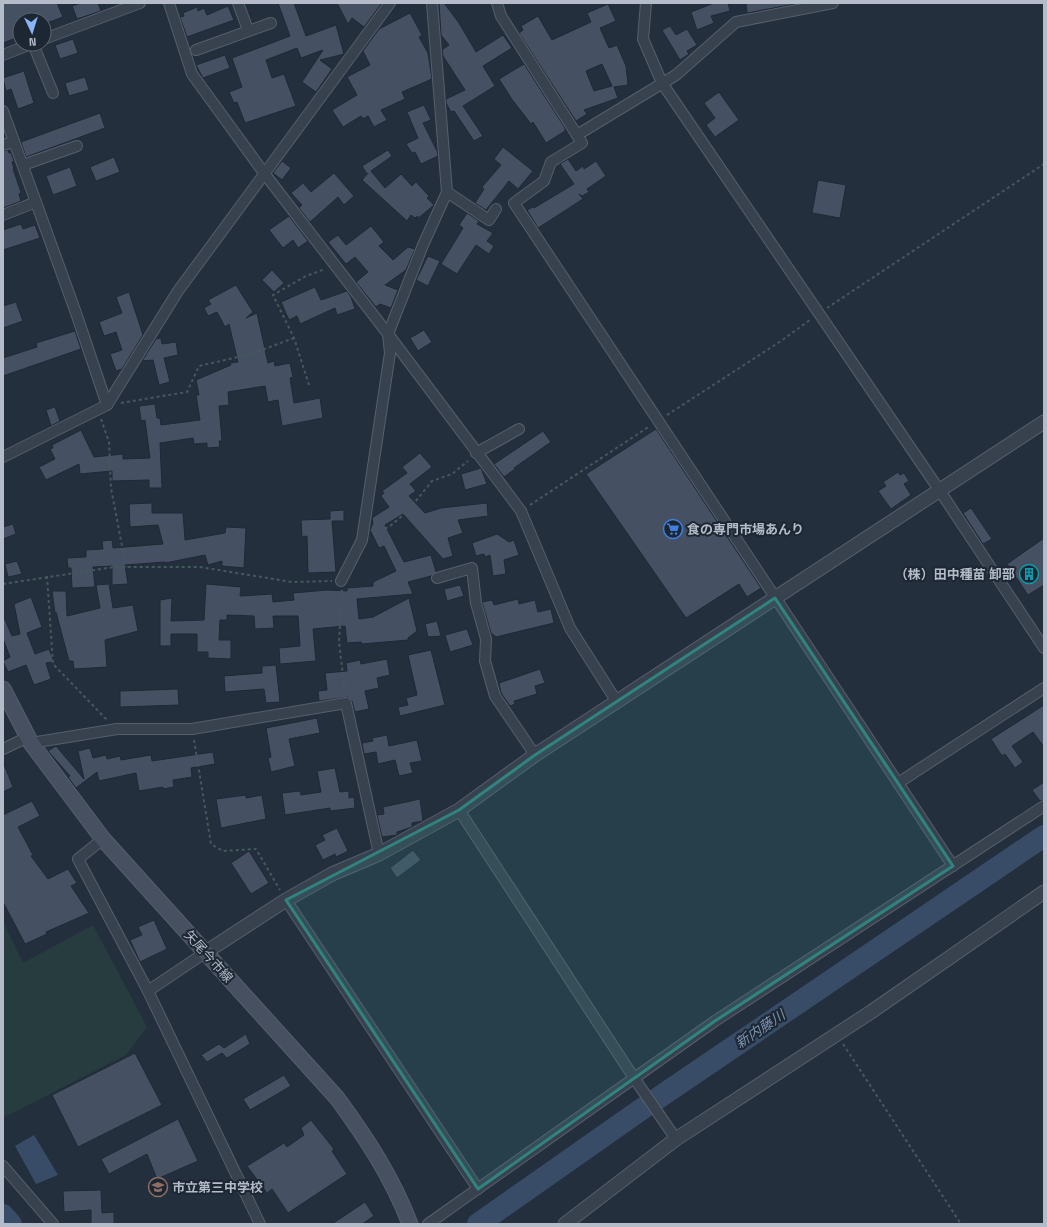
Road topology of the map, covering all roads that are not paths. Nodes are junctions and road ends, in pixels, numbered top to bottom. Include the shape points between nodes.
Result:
1 (140, 3) edge
2 (169, 3) edge
3 (238, 3) edge
4 (390, 3) edge
5 (432, 3) edge
6 (496, 3) edge
7 (646, 3) edge
8 (833, 3) edge
9 (812, 5) edge
10 (271, 23) dead end
11 (248, 30) junction
12 (52, 36) edge
13 (196, 50) dead end
14 (35, 52) edge
15 (662, 83) junction
16 (52, 93) dead end
17 (3, 110) edge
18 (577, 135) junction
19 (14, 142) junction
20 (3, 145) edge
21 (77, 146) dead end
22 (22, 165) junction
23 (264, 173) junction
24 (447, 192) junction
25 (36, 202) junction
26 (496, 209) dead end
27 (3, 215) edge
28 (388, 334) junction
29 (102, 407) junction
30 (1044, 422) edge
31 (519, 429) dead end
32 (476, 453) junction
33 (3, 457) edge
34 (940, 491) junction
35 (437, 578) dead end
36 (341, 581) road end
37 (776, 598) junction
38 (1044, 648) edge
39 (1044, 688) edge
40 (3, 689) edge
41 (617, 702) junction
42 (30, 740) junction
43 (3, 749) edge
44 (535, 755) junction
45 (898, 782) junction
46 (1044, 806) edge
47 (459, 810) junction
48 (103, 839) junction
49 (379, 854) junction
50 (953, 866) junction
51 (1044, 892) edge
52 (286, 900) junction
53 (206, 952) junction
54 (148, 991) junction
55 (634, 1078) junction
56 (676, 1139) junction
57 (3, 1166) edge
58 (478, 1189) junction
59 (53, 1224) edge
60 (260, 1224) edge
61 (410, 1224) edge
62 (428, 1224) edge
63 (565, 1224) edge

1 - 12 street
2 - 23 street via 192,74
3 - 11 street
4 - 23 street
5 - 24 street
6 - 18 street via 501,16
7 - 15 street via 643,39
8 - 9 street
9 - 15 street via 736,22 676,75
10 - 11 street
11 - 13 street
14 - 16 street
15 - 18 street
15 - 34 street
17 - 19 street
18 - 37 street via 582,143 551,162 544,181 514,203
19 - 20 street
19 - 22 street
21 - 22 street
22 - 25 street
23 - 28 street
23 - 29 street via 178,291
24 - 26 street via 489,220
24 - 28 street
25 - 27 street
25 - 29 street
28 - 32 street
28 - 36 street via 390,353 362,540
29 - 33 street
30 - 34 street
31 - 32 street
32 - 41 street via 521,511 570,628
34 - 37 street
34 - 38 street
35 - 44 street via 472,568 476,603 486,640 485,661 495,696
37 - 41 street
37 - 45 street
39 - 45 street
40 - 42 main road, 矢尾今市線
41 - 44 street
42 - 43 street
42 - 48 main road, 矢尾今市線
42 - 49 street via 117,729 192,729 346,702
44 - 47 street
45 - 50 street
46 - 50 street
47 - 49 street
47 - 55 street
48 - 53 main road, 矢尾今市線
48 - 54 street via 78,859
49 - 52 street via 332,874
50 - 55 street via 715,1021
51 - 56 street via 837,1034
52 - 53 street
52 - 58 street
53 - 54 street
53 - 61 main road, 矢尾今市線 via 337,1098 368,1141 398,1193
54 - 60 street
55 - 56 street
55 - 58 street
56 - 63 street
57 - 59 street
58 - 62 street

